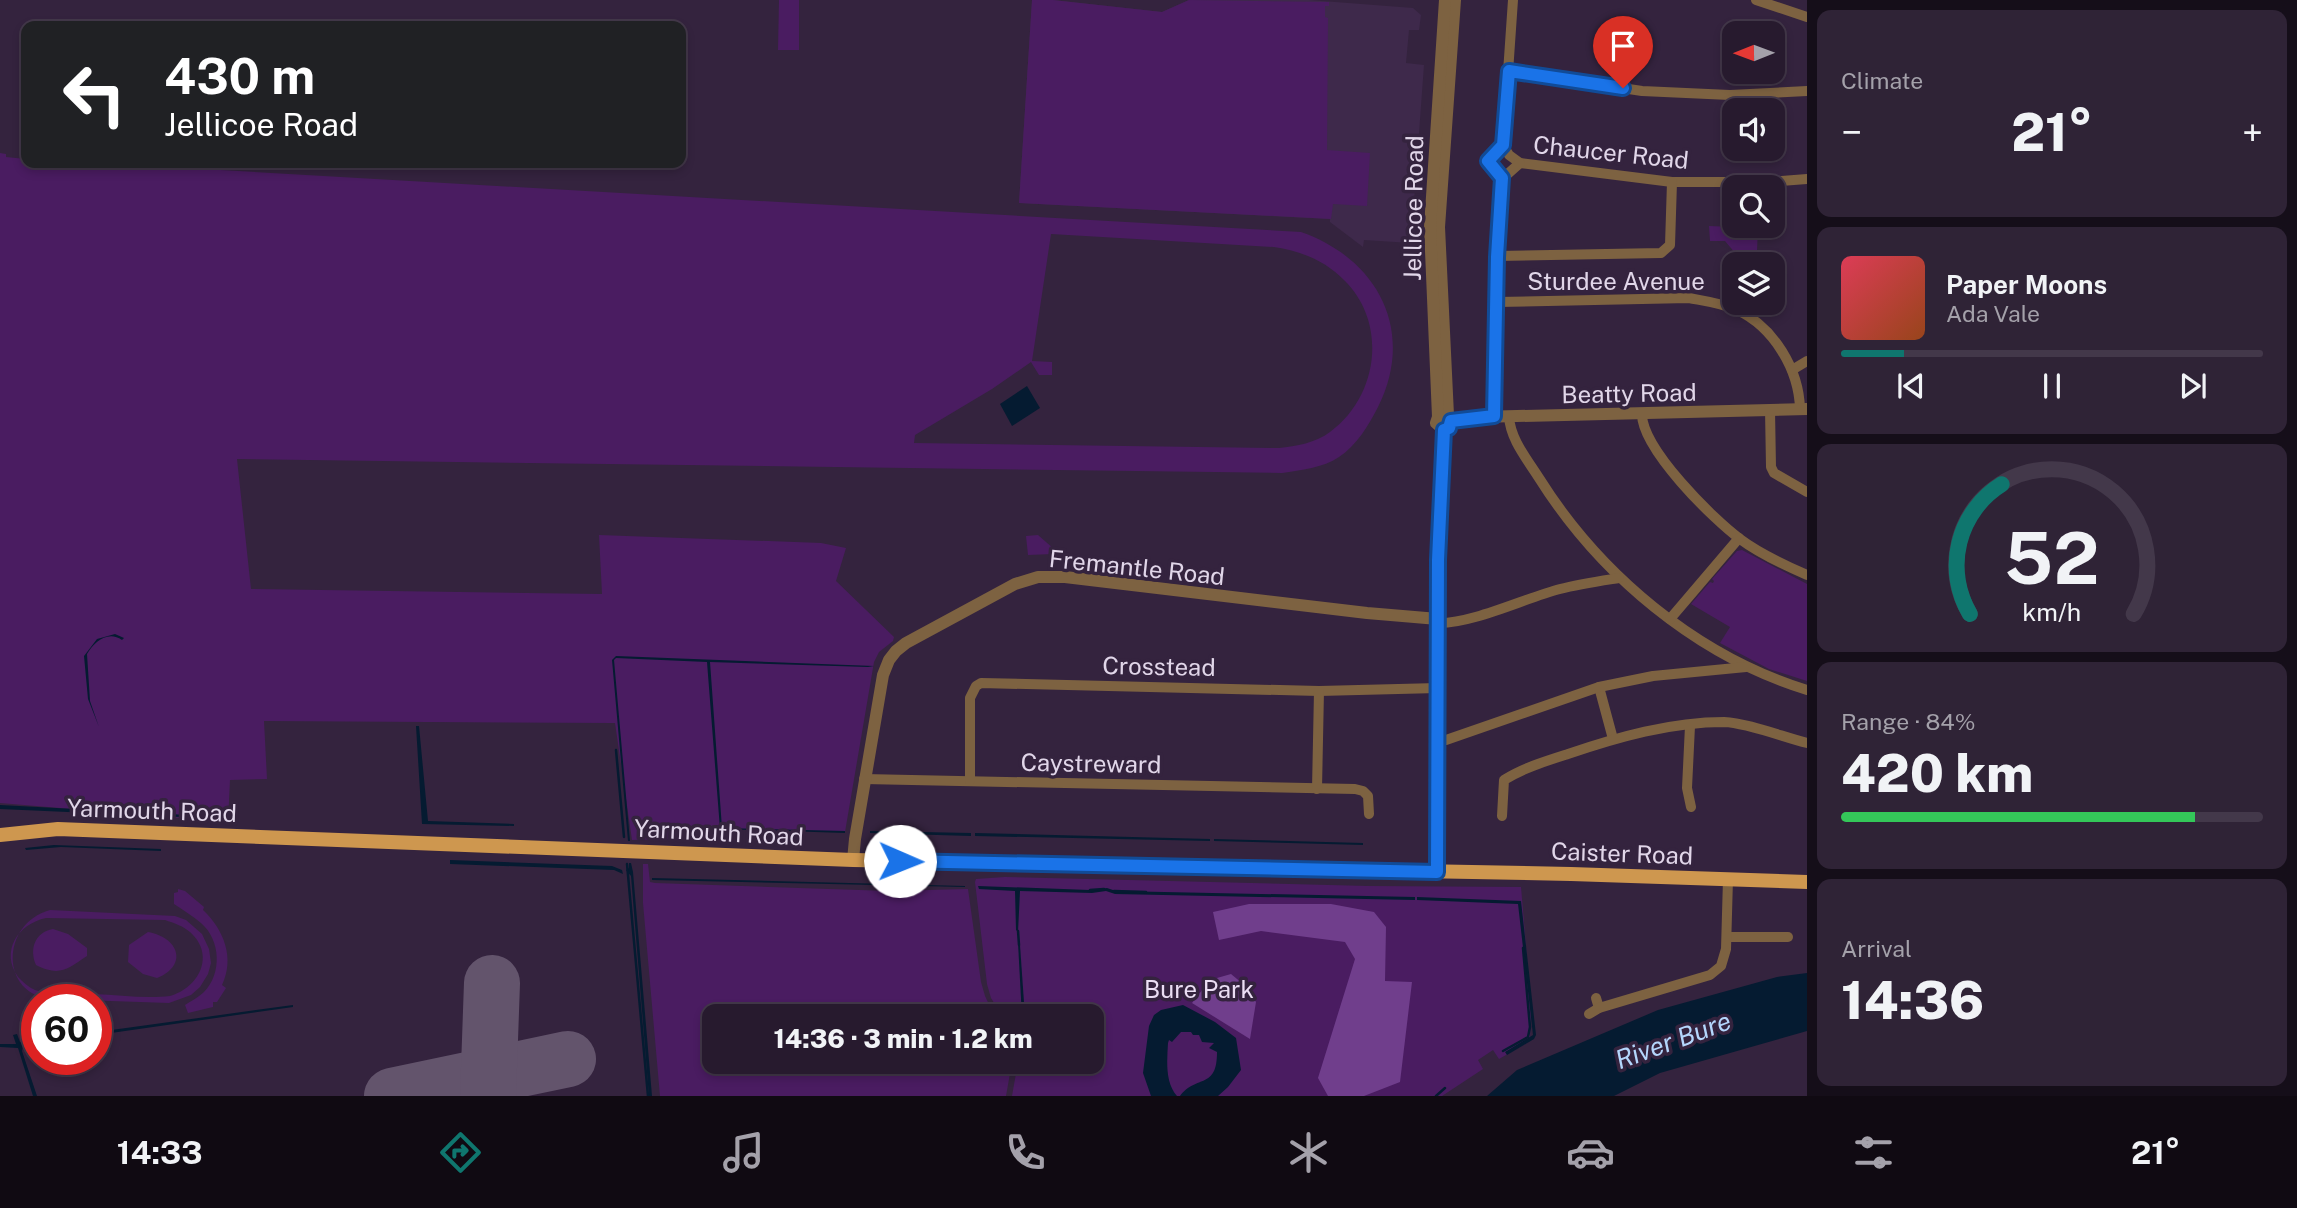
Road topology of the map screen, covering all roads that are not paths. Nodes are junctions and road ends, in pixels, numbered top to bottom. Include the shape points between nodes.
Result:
1 (1445, 0) edge
2 (1455, 0) edge
3 (1513, 0) edge
4 (1756, 0) edge
5 (1807, 17) edge
6 (1509, 71) junction
7 (1807, 91) edge
8 (1503, 145) junction
9 (1520, 163) junction
10 (1502, 178) junction
11 (1807, 179) edge
12 (1672, 182) junction
13 (1435, 205) junction
14 (1497, 257) junction
15 (1497, 302) junction
16 (1807, 361) edge
17 (1792, 370) junction
18 (1804, 409) edge
19 (1770, 410) junction
20 (1642, 414) junction
21 (1494, 416) junction
22 (1509, 416) junction
23 (1445, 421) junction
24 (1807, 492) edge
25 (1739, 538) junction
26 (1807, 575) edge
27 (1619, 578) junction
28 (1670, 619) junction
29 (1438, 621) junction
30 (1746, 667) junction
31 (1599, 687) junction
32 (1438, 688) junction
33 (1807, 690) edge
34 (1319, 691) junction
35 (1690, 726) junction
36 (1613, 739) junction
37 (1438, 740) junction
38 (1807, 743) edge
39 (864, 779) junction
40 (970, 781) junction
41 (1317, 789) junction
42 (1691, 807) dead end
43 (1369, 814) dead end
44 (1502, 817) dead end
45 (0, 835) edge
46 (853, 860) junction
47 (1437, 872) junction
48 (1728, 879) junction
49 (1807, 882) edge
50 (1727, 937) junction
51 (1788, 937) dead end
52 (1589, 1014) dead end

1 - 13 street, Jellicoe Road
2 - 13 street, Jellicoe Road
3 - 6 street
4 - 5 street
6 - 7 street via 1664,93
6 - 8 street
8 - 9 street, Chaucer Road
8 - 10 street via 1488,161
9 - 10 street
9 - 12 street, Chaucer Road
10 - 14 street
11 - 12 street, Chaucer Road
12 - 14 street via 1670,245 1661,253
13 - 23 street, Jellicoe Road
14 - 15 street
15 - 17 street, Sturdee Avenue via 1689,298 1715,302 1740,311 1760,326 1775,340
15 - 21 street
16 - 17 street
17 - 18 street, Sturdee Avenue
18 - 19 street, Beatty Road
19 - 20 street, Beatty Road
19 - 24 street via 1773,473
20 - 22 street, Beatty Road
20 - 25 street via 1644,429 1668,466
21 - 22 street, Beatty Road
21 - 23 street, Beatty Road
22 - 27 street via 1519,448 1555,504
23 - 29 street, Jellicoe Road
25 - 26 street
25 - 28 street
27 - 28 street
27 - 29 street via 1559,589 1447,624
28 - 30 street
29 - 32 street, Jellicoe Road
29 - 39 street, Fremantle Road via 1065,577 1030,579 896,651 883,675
30 - 31 street via 1653,676
30 - 33 street
31 - 36 street
31 - 37 street
32 - 34 street, Crosstead
32 - 37 street, Jellicoe Road
34 - 40 street, Crosstead via 981,683 970,698
34 - 41 street
35 - 36 street
35 - 38 street via 1741,724
35 - 42 street via 1687,788
36 - 44 street via 1504,780
37 - 47 street, Jellicoe Road
39 - 40 street, Caystreward
39 - 46 street, Fremantle Road
40 - 41 street, Caystreward
41 - 43 street, Caystreward via 1363,791 1368,796
45 - 46 main road, Yarmouth Road via 58,829
46 - 47 main road, Yarmouth Road
47 - 48 main road, Caister Road
48 - 49 main road, Caister Road
48 - 50 street
50 - 51 street
50 - 52 street via 1725,959 1710,975 1597,1003

